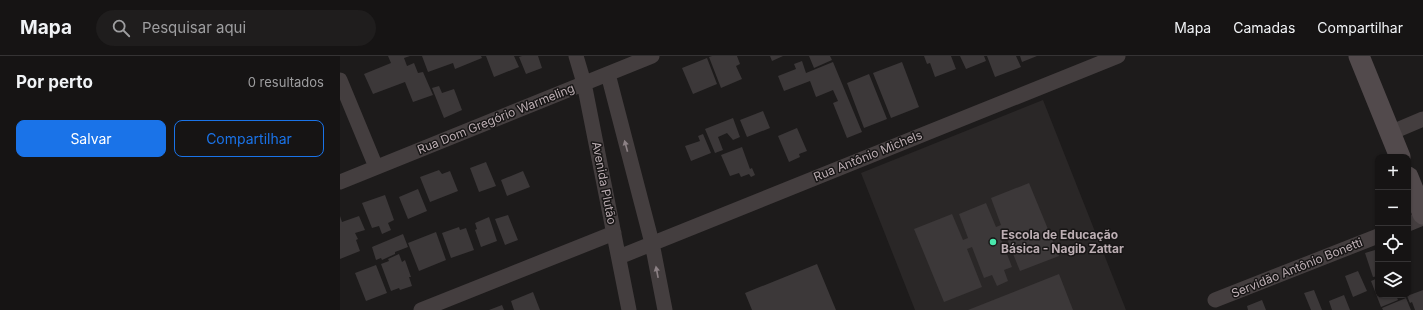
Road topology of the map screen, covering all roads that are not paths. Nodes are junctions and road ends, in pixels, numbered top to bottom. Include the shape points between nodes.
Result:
1 (576, 56) edge
2 (652, 56) edge
3 (1118, 56) edge
4 (1360, 56) edge
5 (608, 74) junction
6 (340, 80) edge
7 (584, 83) junction
8 (1423, 119) edge
9 (1390, 133) junction
10 (1399, 154) edge
11 (376, 167) junction
12 (340, 182) edge
13 (1411, 184) edge
14 (1423, 214) edge
15 (1423, 218) edge
16 (1411, 223) edge
17 (614, 232) junction
18 (1375, 237) edge
19 (652, 244) junction
20 (619, 257) junction
21 (1215, 300) dead end
22 (421, 310) edge
23 (629, 310) edge
24 (665, 310) edge

1 - 7 street, Avenida Plutão
2 - 5 street, Rua Dom Gregório Warmeling
3 - 19 street, Rua Antônio Michels
4 - 9 street
5 - 7 street, Rua Dom Gregório Warmeling
19 -> 5 street
6 - 11 street
7 - 11 street, Rua Dom Gregório Warmeling
7 - 17 street, Avenida Plutão
8 - 9 street
9 - 10 street
11 - 12 street, Rua Dom Gregório Warmeling
13 - 14 street
15 - 16 street
17 - 20 street, Avenida Plutão
17 - 22 street
18 - 21 street, Servidão Antônio Bonetti
19 - 20 street, Rua Antônio Michels
24 -> 19 street
20 - 23 street, Avenida Plutão

